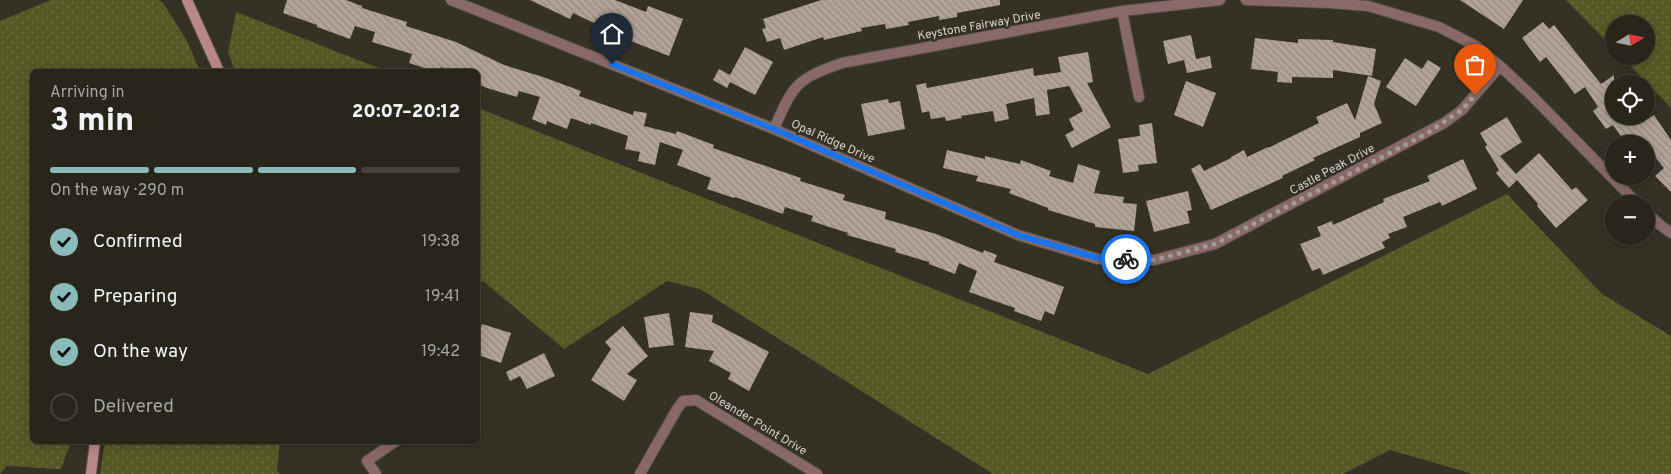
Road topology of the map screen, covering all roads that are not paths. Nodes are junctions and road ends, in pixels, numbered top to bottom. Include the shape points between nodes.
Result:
1 (187, 0) edge
2 (451, 0) edge
3 (1220, 0) edge
4 (1246, 0) edge
5 (1122, 11) junction
6 (1500, 66) junction
7 (218, 69) edge
8 (1139, 97) dead end
9 (774, 129) junction
10 (1629, 195) edge
11 (1655, 220) edge
12 (1671, 233) edge
13 (1154, 260) joint
14 (95, 444) edge
15 (392, 444) edge
16 (91, 474) edge
17 (376, 474) edge
18 (640, 474) edge
19 (817, 474) edge

1 - 7 street
2 - 9 street, Opal Ridge Drive
3 - 5 street, Keystone Fairway Drive
4 - 6 street via 1368,6 1439,27 1476,46
5 - 8 street
5 - 9 street, Keystone Fairway Drive via 842,63 809,76 796,86
6 - 10 street
6 - 13 street, Castle Peak Drive via 1462,110 1426,134 1215,244
9 - 13 street, Opal Ridge Drive via 1018,235 1098,258
11 - 12 street
14 - 16 street
15 - 17 street via 367,461
18 - 19 street, Oleander Point Drive via 677,409 684,402 696,400

